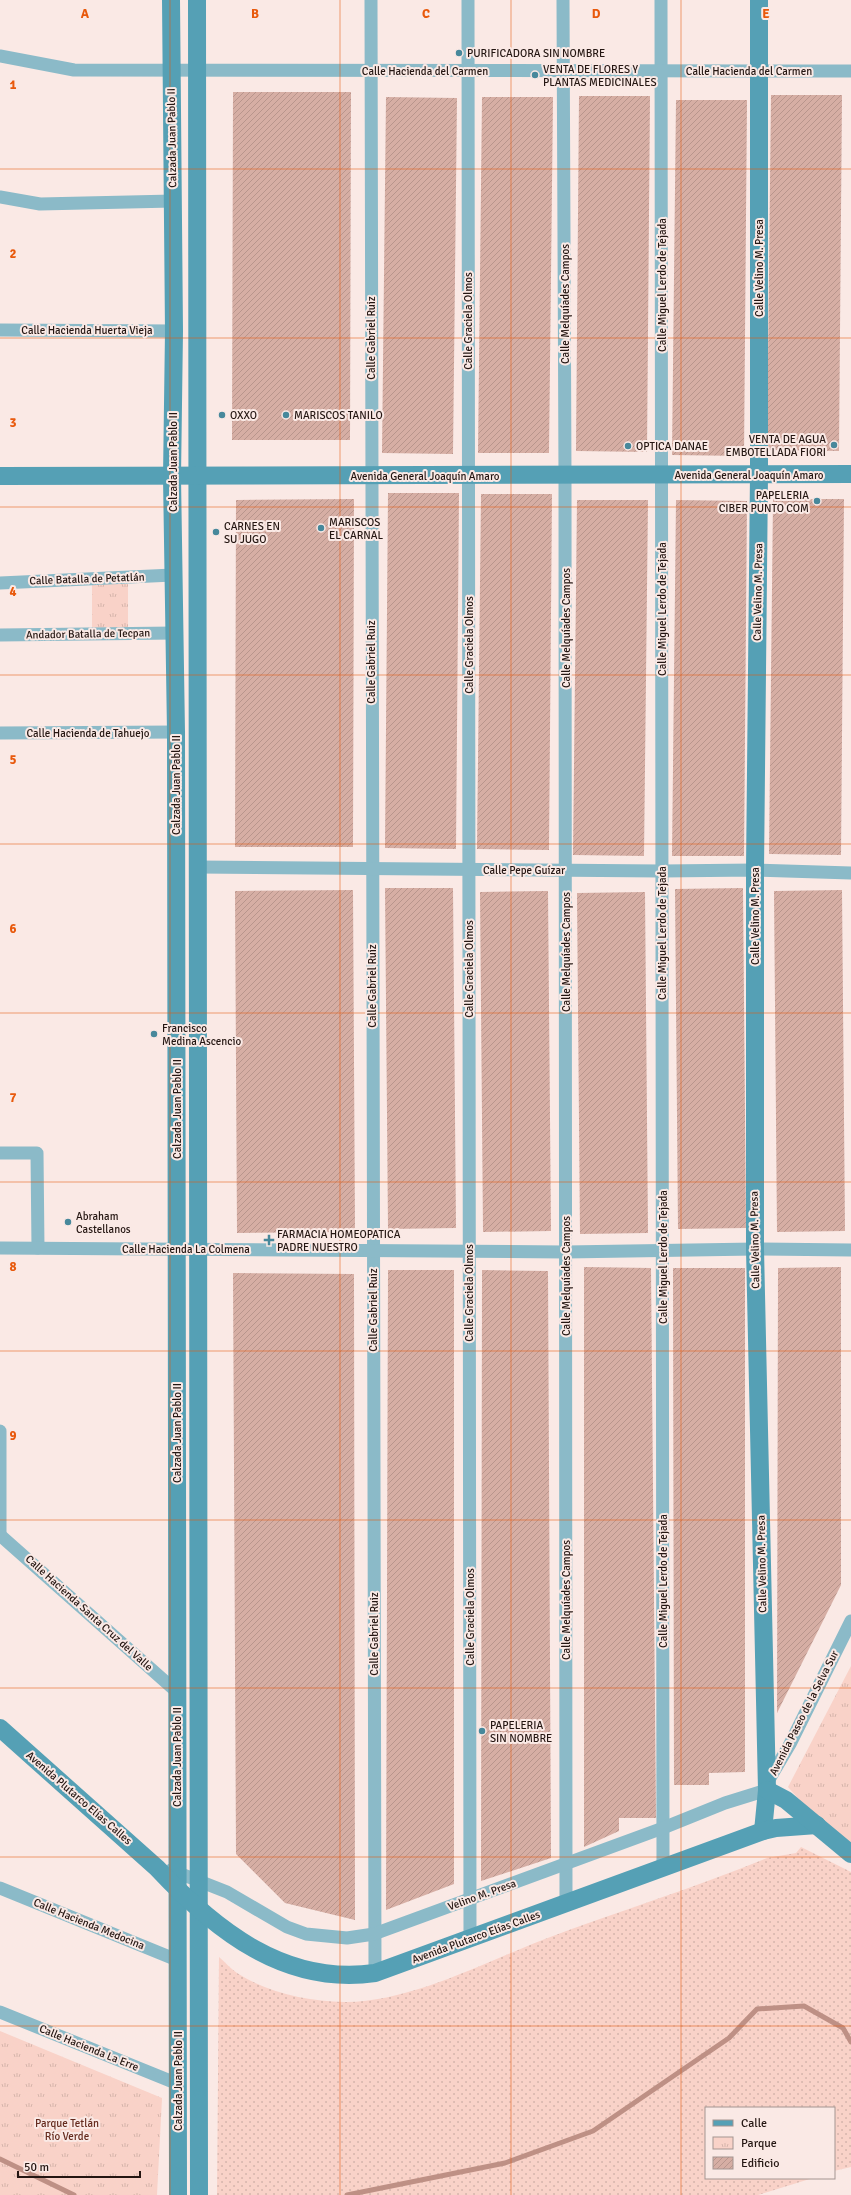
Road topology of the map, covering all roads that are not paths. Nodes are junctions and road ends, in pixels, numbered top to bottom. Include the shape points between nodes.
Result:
1 (172, 0) edge
2 (197, 0) edge
3 (371, 0) edge
4 (468, 0) edge
5 (563, 0) edge
6 (661, 0) edge
7 (759, 0) edge
8 (0, 56) edge
9 (172, 70) junction
10 (197, 71) junction
11 (372, 71) junction
12 (468, 71) junction
13 (564, 71) junction
14 (661, 71) junction
15 (759, 71) junction
16 (851, 71) edge
17 (0, 197) edge
18 (173, 201) junction
19 (0, 330) edge
20 (174, 331) junction
21 (759, 474) junction
22 (851, 474) edge
23 (468, 475) junction
24 (566, 475) junction
25 (662, 475) junction
26 (0, 476) edge
27 (197, 476) junction
28 (371, 476) junction
29 (172, 477) junction
30 (173, 575) junction
31 (0, 583) edge
32 (175, 633) junction
33 (0, 635) edge
34 (176, 732) junction
35 (0, 733) edge
36 (198, 867) junction
37 (372, 869) junction
38 (469, 870) junction
39 (566, 870) junction
40 (755, 870) junction
41 (662, 871) junction
42 (851, 873) edge
43 (0, 1153) edge
44 (0, 1248) edge
45 (38, 1248) junction
46 (177, 1249) junction
47 (198, 1249) junction
48 (755, 1249) junction
49 (851, 1250) edge
50 (373, 1251) junction
51 (469, 1251) junction
52 (566, 1252) junction
53 (663, 1252) junction
54 (0, 1431) edge
55 (0, 1535) edge
56 (851, 1621) edge
57 (177, 1692) junction
58 (0, 1728) edge
59 (767, 1787) junction
60 (817, 1825) junction
61 (663, 1828) junction
62 (763, 1831) junction
63 (851, 1854) edge
64 (566, 1864) junction
65 (664, 1866) junction
66 (157, 1868) junction
67 (178, 1871) junction
68 (199, 1879) junction
69 (0, 1888) edge
70 (178, 1890) junction
71 (470, 1899) junction
72 (566, 1904) junction
73 (199, 1909) junction
74 (374, 1934) junction
75 (470, 1938) junction
76 (177, 1960) junction
77 (375, 1973) junction
78 (0, 2012) edge
79 (178, 2084) junction
80 (178, 2195) edge
81 (199, 2195) edge

1 - 9 main road, Calzada Juan Pablo II
2 - 10 main road, Calzada Juan Pablo II
3 - 11 street, Calle Gabriel Ruiz
4 - 12 street, Calle Graciela Olmos
5 - 13 street, Calle Melquíades Campos
6 - 14 street, Calle Miguel Lerdo de Tejada
7 - 15 main road, Calle Velino M. Presa
8 - 9 street, Calle Hacienda del Carmen via 74,70
9 - 10 street, Calle Hacienda del Carmen
9 - 18 main road, Calzada Juan Pablo II
10 - 11 street, Calle Hacienda del Carmen
10 - 27 main road, Calzada Juan Pablo II
11 - 12 street, Calle Hacienda del Carmen
11 - 28 street, Calle Gabriel Ruiz
12 - 13 street, Calle Hacienda del Carmen
12 - 23 street, Calle Graciela Olmos
13 - 14 street, Calle Hacienda del Carmen
13 - 24 street, Calle Melquíades Campos
14 - 15 street, Calle Hacienda del Carmen
14 - 25 street, Calle Miguel Lerdo de Tejada
15 - 16 street, Calle Hacienda del Carmen
15 - 21 main road, Calle Velino M. Presa
17 - 18 street via 40,204
18 - 20 main road, Calzada Juan Pablo II
19 - 20 street, Calle Hacienda Huerta Vieja
20 - 29 main road, Calzada Juan Pablo II
21 - 22 main road, Avenida General Joaquín Amaro
21 - 25 main road, Avenida General Joaquín Amaro
21 - 40 main road, Calle Velino M. Presa
23 - 24 main road, Avenida General Joaquín Amaro
23 - 28 main road, Avenida General Joaquín Amaro
23 - 38 street, Calle Graciela Olmos
24 - 25 main road, Avenida General Joaquín Amaro
24 - 39 street, Calle Melquíades Campos
25 - 41 street, Calle Miguel Lerdo de Tejada
26 - 29 main road, Avenida General Joaquín Amaro
27 - 28 main road, Avenida General Joaquín Amaro
27 - 29 main road, Avenida General Joaquín Amaro
27 - 36 main road, Calzada Juan Pablo II
28 - 37 street, Calle Gabriel Ruiz
29 - 30 main road, Calzada Juan Pablo II
30 - 31 street, Calle Batalla de Petatlán
30 - 32 main road, Calzada Juan Pablo II
32 - 33 street, Andador Batalla de Tecpan
32 - 34 main road, Calzada Juan Pablo II
34 - 35 street, Calle Hacienda de Tahuejo
34 - 46 main road, Calzada Juan Pablo II
36 - 37 street, Calle Pepe Guízar
36 - 47 main road, Calzada Juan Pablo II
37 - 38 street, Calle Pepe Guízar
37 - 50 street, Calle Gabriel Ruiz
38 - 39 street, Calle Pepe Guízar
38 - 51 street, Calle Graciela Olmos
39 - 41 street, Calle Pepe Guízar
39 - 52 street, Calle Melquíades Campos
40 - 41 street, Calle Pepe Guízar
40 - 42 street, Calle Pepe Guízar
40 - 48 main road, Calle Velino M. Presa
41 - 53 street, Calle Miguel Lerdo de Tejada
43 - 45 street via 37,1153
44 - 45 street, Calle Hacienda La Colmena
45 - 46 street, Calle Hacienda La Colmena
46 - 47 street, Calle Hacienda La Colmena
46 - 57 main road, Calzada Juan Pablo II
47 - 50 street, Calle Hacienda La Colmena
47 - 68 main road, Calzada Juan Pablo II
48 - 49 street, Calle Hacienda La Colmena
48 - 53 street, Calle Hacienda La Colmena
48 - 59 main road, Calle Velino M. Presa
50 - 51 street, Calle Hacienda La Colmena
50 - 74 street, Calle Gabriel Ruiz
51 - 52 street, Calle Hacienda La Colmena
51 - 71 street, Calle Graciela Olmos
52 - 53 street, Calle Hacienda La Colmena
52 - 64 street, Calle Melquíades Campos
53 - 61 street, Calle Miguel Lerdo de Tejada
54 - 55 street
55 - 57 street, Calle Hacienda Santa Cruz del Valle
56 - 59 street, Avenida Paseo de la Selva Sur
57 - 67 main road, Calzada Juan Pablo II
58 - 66 main road, Avenida Plutarco Elías Calles
59 - 60 main road
59 - 61 street, Velino M. Presa
59 - 62 main road, Calle Velino M. Presa
60 - 62 main road, Avenida Plutarco Elías Calles
60 - 63 main road
61 - 64 street, Velino M. Presa
61 - 65 street, Calle Miguel Lerdo de Tejada
62 - 65 main road, Avenida Plutarco Elías Calles
64 - 71 street, Velino M. Presa
64 - 72 street, Calle Melquíades Campos
65 - 72 main road, Avenida Plutarco Elías Calles
66 - 67 street
66 - 70 main road, Avenida Plutarco Elías Calles
67 - 68 street
67 - 70 main road, Calzada Juan Pablo II
68 - 73 main road, Calzada Juan Pablo II
68 - 74 street, Velino M. Presa via 239,1898 287,1928 306,1934 347,1938
69 - 76 street, Calle Hacienda Medocina
70 - 73 main road, Avenida Plutarco Elías Calles
70 - 76 main road, Calzada Juan Pablo II
71 - 74 street, Velino M. Presa
71 - 75 street, Calle Graciela Olmos
72 - 75 main road, Avenida Plutarco Elías Calles
73 - 77 main road, Avenida Plutarco Elías Calles via 244,1944 274,1960 330,1975
73 - 81 main road, Calzada Juan Pablo II
74 - 77 street, Calle Gabriel Ruiz
75 - 77 main road, Avenida Plutarco Elías Calles
76 - 79 main road, Calzada Juan Pablo II
78 - 79 street, Calle Hacienda La Erre
79 - 80 main road, Calzada Juan Pablo II

